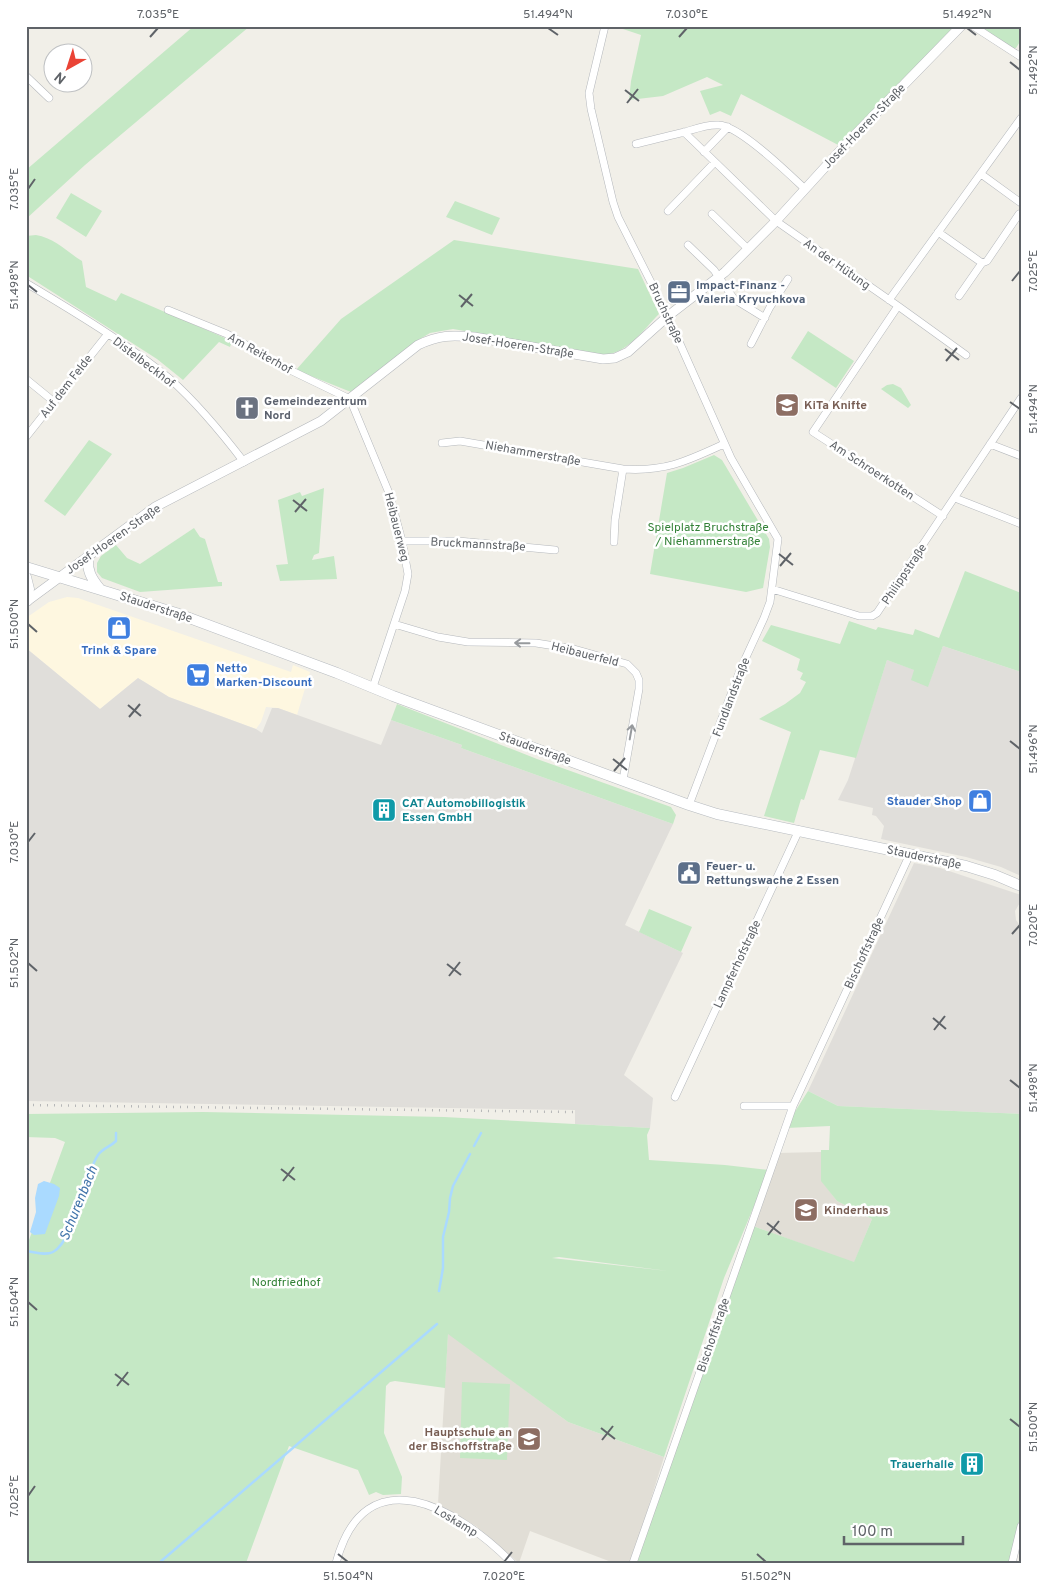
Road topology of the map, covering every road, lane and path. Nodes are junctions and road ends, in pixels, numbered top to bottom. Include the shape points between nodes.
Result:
1 (605, 26) edge
2 (962, 26) edge
3 (973, 26) edge
4 (1021, 57) edge
5 (26, 76) edge
6 (49, 98) dead end
7 (1021, 118) edge
8 (728, 127) junction
9 (684, 132) junction
10 (636, 144) dead end
11 (704, 152) junction
12 (715, 162) junction
13 (978, 176) junction
14 (805, 189) junction
15 (1021, 203) edge
16 (668, 211) dead end
17 (712, 214) dead end
18 (1019, 214) dead end
19 (776, 221) junction
20 (938, 232) junction
21 (688, 245) dead end
22 (748, 249) junction
23 (982, 263) junction
24 (719, 277) junction
25 (788, 280) dead end
26 (26, 283) edge
27 (959, 296) dead end
28 (889, 300) junction
29 (898, 306) junction
30 (168, 310) dead end
31 (668, 316) junction
32 (765, 318) junction
33 (107, 335) junction
34 (751, 344) dead end
35 (966, 355) dead end
36 (26, 379) edge
37 (1021, 398) edge
38 (350, 399) junction
39 (54, 401) junction
40 (26, 438) edge
41 (442, 443) dead end
42 (724, 444) junction
43 (990, 444) junction
44 (1021, 456) edge
45 (244, 462) junction
46 (623, 470) junction
47 (955, 498) junction
48 (943, 516) junction
49 (1021, 524) edge
50 (402, 541) junction
51 (614, 542) dead end
52 (555, 550) dead end
53 (88, 556) junction
54 (26, 567) edge
55 (26, 577) edge
56 (59, 577) junction
57 (100, 589) junction
58 (772, 589) junction
59 (27, 602) edge
60 (394, 624) junction
61 (373, 687) junction
62 (623, 780) junction
63 (689, 805) junction
64 (799, 830) junction
65 (910, 854) junction
66 (1021, 886) edge
67 (675, 1097) dead end
68 (744, 1106) dead end
69 (793, 1106) junction
70 (1021, 1526) edge
71 (336, 1563) edge
72 (512, 1563) edge
73 (633, 1563) edge
74 (1012, 1563) edge

1 - 31 street, Bruchstraße via 589,93 591,109 618,217
2 - 14 street, Josef-Hoeren-Straße
3 - 4 street
5 - 6 street
7 - 13 street
8 - 9 street via 718,125
8 - 11 street
8 - 14 street via 751,142
9 - 10 street
9 - 11 street, An der Hütung
11 - 12 street, An der Hütung
12 - 16 street
12 - 19 street, An der Hütung
13 - 15 street
13 - 20 street
14 - 19 street, Josef-Hoeren-Straße
17 - 22 street
18 - 23 street via 987,261
19 - 22 street, Josef-Hoeren-Straße
19 - 28 street, An der Hütung
20 - 23 street
20 - 28 street
21 - 24 street
22 - 24 street, Josef-Hoeren-Straße
23 - 27 street
24 - 31 street, Josef-Hoeren-Straße
24 - 32 street via 734,299
25 - 32 street
26 - 33 street, Distelbeckhof
28 - 29 street, An der Hütung
29 - 35 street, An der Hütung
29 - 48 street, Am Schroerkotten via 813,432
30 - 38 street, Am Reiterhof via 227,334
31 - 38 street, Josef-Hoeren-Straße via 628,352 609,359 474,336 433,338 418,345
31 - 42 street, Bruchstraße
32 - 34 street
33 - 39 street, Auf dem Felde
33 - 45 street, Distelbeckhof via 180,389 210,419
36 - 39 street
37 - 43 street, Philippstraße
38 - 45 street, Josef-Hoeren-Straße via 320,422
38 - 50 street, Heibauerweg via 389,494
39 - 40 street, Auf dem Felde
41 - 46 street, Niehammerstraße via 460,441
42 - 46 street, Niehammerstraße via 668,467
42 - 58 street, Bruchstraße via 778,539
43 - 44 street
43 - 47 street, Philippstraße
45 - 53 street, Josef-Hoeren-Straße via 155,507
46 - 51 street
47 - 48 street, Philippstraße
47 - 49 street
48 - 58 street, Philippstraße via 881,608 872,616 859,616
50 - 52 street, Bruckmannstraße via 458,541
50 - 60 street, Heibauerweg via 407,582
53 - 56 street, Josef-Hoeren-Straße
53 - 57 main road via 90,576
54 - 56 main road, Stauderstraße
55 - 59 main road via 29,589
56 - 57 main road, Stauderstraße
56 - 59 street, Josef-Hoeren-Straße
57 - 61 main road, Stauderstraße via 176,612
58 - 63 street, Fundlandstraße via 764,618 741,668
60 - 61 street, Heibauerweg
62 -> 60 street, Heibauerfeld via 639,689 636,673 627,664 574,648 536,643 468,642
61 - 62 main road, Stauderstraße
62 - 63 main road, Stauderstraße
63 - 64 main road, Stauderstraße via 717,814
64 - 65 main road, Stauderstraße
64 - 67 street, Lampferhofstraße
65 - 66 main road, Stauderstraße via 966,866
65 - 69 street, Bischoffstraße
68 - 69 street
69 - 73 street, Bischoffstraße
70 - 74 street
71 - 72 street, Loskamp via 347,1532 361,1513 376,1503 405,1499 433,1507 465,1524

